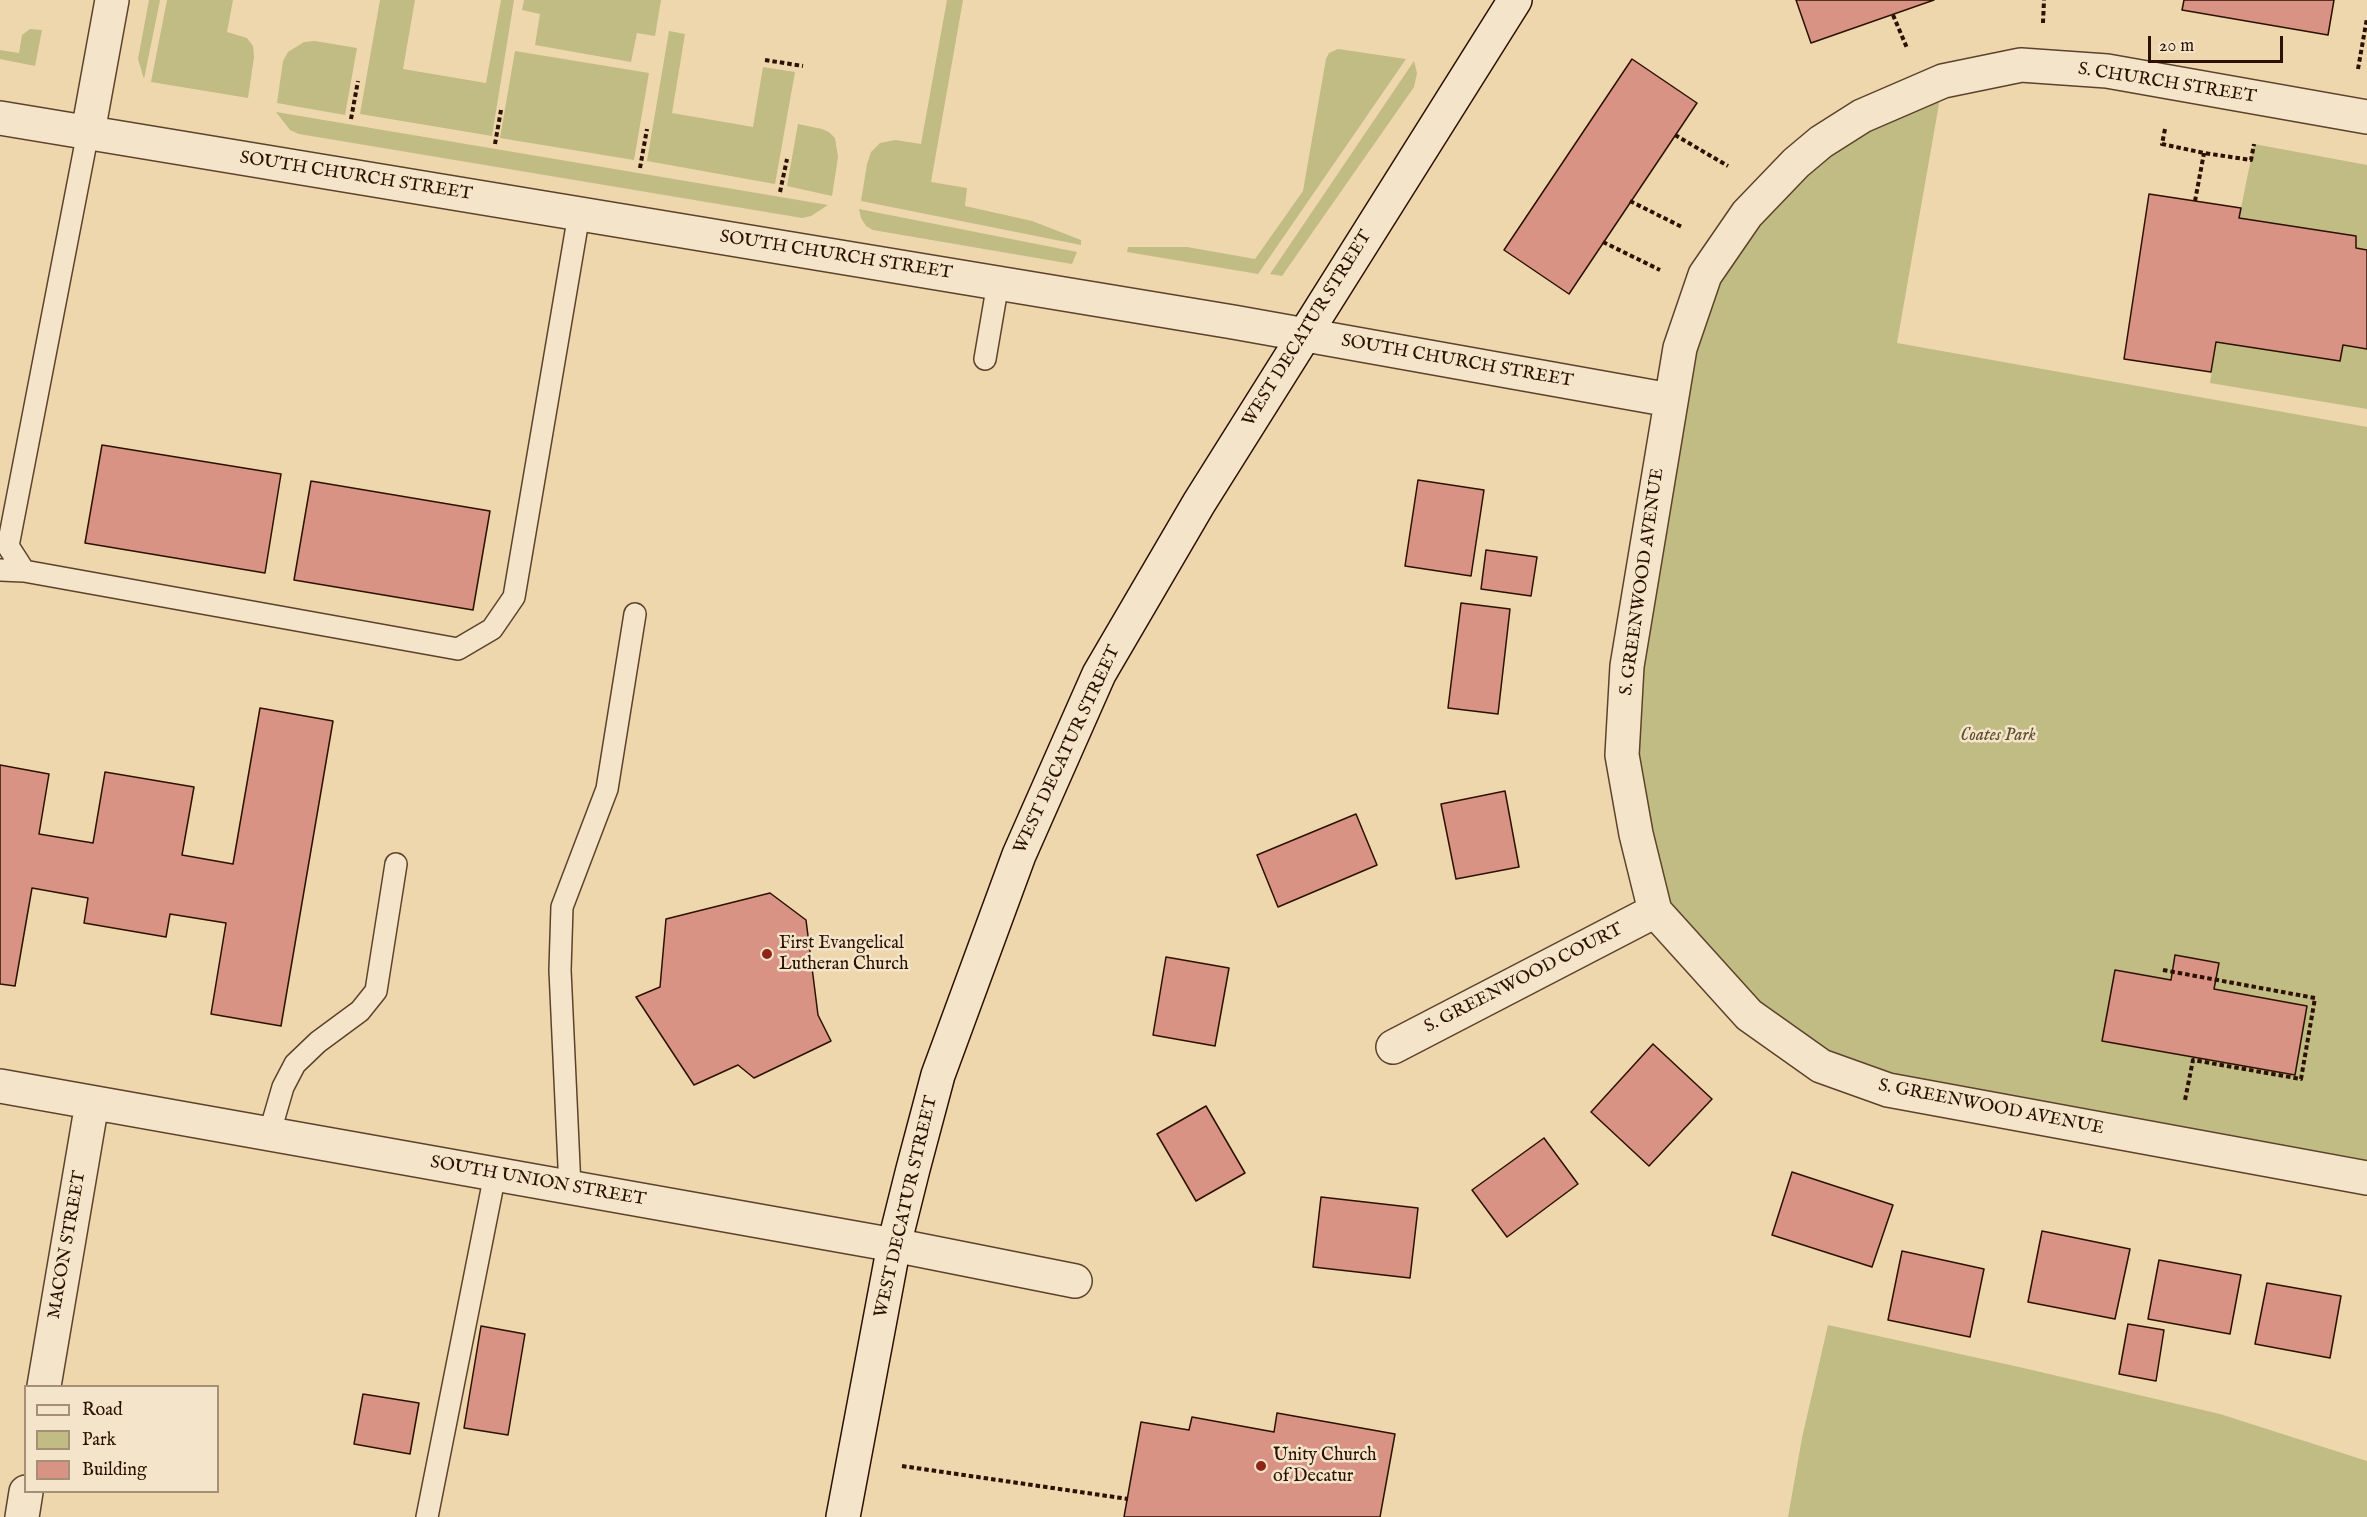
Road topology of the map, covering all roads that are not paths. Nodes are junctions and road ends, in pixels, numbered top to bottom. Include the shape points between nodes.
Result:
1 (112, 0) edge
2 (1515, 0) edge
3 (2367, 117) edge
4 (0, 118) edge
5 (88, 132) junction
6 (579, 214) junction
7 (998, 283) junction
8 (1304, 334) junction
9 (985, 360) dead end
10 (1670, 400) junction
11 (0, 570) edge
12 (24, 571) junction
13 (635, 614) dead end
14 (396, 864) dead end
15 (1655, 911) junction
16 (1394, 1047) dead end
17 (0, 1086) edge
18 (92, 1103) junction
19 (269, 1134) junction
20 (495, 1174) junction
21 (2367, 1178) edge
22 (570, 1188) junction
23 (894, 1245) junction
24 (1075, 1281) dead end
25 (44, 1385) edge
26 (26, 1493) edge
27 (22, 1517) edge
28 (427, 1517) edge
29 (843, 1517) edge

1 - 5 street
2 - 8 street, WEST DECATUR STREET
3 - 10 street, S. CHURCH STREET via 2107,71 2021,65 1943,81 1862,116 1821,142 1747,214 1705,276 1680,348
4 - 5 street, SOUTH CHURCH STREET
5 - 6 street, SOUTH CHURCH STREET
5 - 12 lane via 8,546
6 - 7 street, SOUTH CHURCH STREET
6 - 12 lane via 514,597 492,629 458,649
7 - 8 street, SOUTH CHURCH STREET
7 - 9 lane
8 - 10 street, SOUTH CHURCH STREET
8 - 23 street, WEST DECATUR STREET via 1199,503 1094,684 1019,855 938,1075
10 - 15 street, S. GREENWOOD AVENUE via 1627,666 1622,755
11 - 12 lane
13 - 22 lane via 607,789 562,907 560,970
14 - 19 lane via 376,991 360,1011 295,1064 283,1087
15 - 16 street, S. GREENWOOD COURT
15 - 21 street, S. GREENWOOD AVENUE via 1749,1015 1821,1066 1888,1090
17 - 18 street, SOUTH UNION STREET
18 - 19 street, SOUTH UNION STREET
18 - 25 street, MACON STREET
19 - 20 street, SOUTH UNION STREET
20 - 22 street, SOUTH UNION STREET
20 - 28 lane
22 - 23 street, SOUTH UNION STREET
23 - 24 street, SOUTH UNION STREET
23 - 29 street, WEST DECATUR STREET
26 - 27 street

